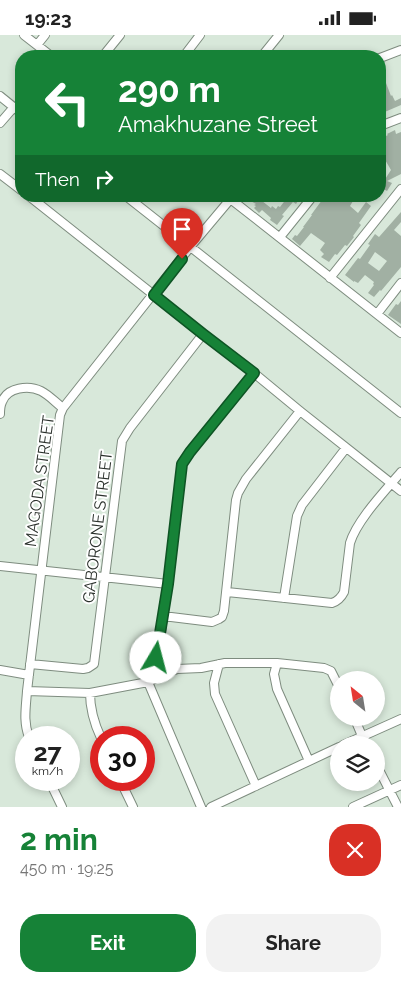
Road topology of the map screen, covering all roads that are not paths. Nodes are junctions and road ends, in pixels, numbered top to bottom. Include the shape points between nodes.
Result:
1 (24, 35) edge
2 (45, 35) edge
3 (120, 35) edge
4 (200, 35) edge
5 (279, 35) edge
6 (37, 45) junction
7 (43, 50) edge
8 (108, 50) edge
9 (189, 50) edge
10 (267, 50) edge
11 (401, 50) edge
12 (386, 56) edge
13 (0, 96) edge
14 (14, 107) joint
15 (401, 118) edge
16 (0, 123) edge
17 (386, 124) edge
18 (0, 174) edge
19 (15, 185) edge
20 (401, 189) edge
21 (37, 202) edge
22 (134, 202) edge
23 (226, 202) edge
24 (236, 202) edge
25 (308, 202) edge
26 (280, 237) junction
27 (191, 247) junction
28 (330, 278) junction
29 (401, 283) edge
30 (154, 295) junction
31 (377, 314) junction
32 (401, 333) edge
33 (203, 334) junction
34 (254, 373) junction
35 (63, 409) junction
36 (300, 411) junction
37 (401, 413) edge
38 (0, 414) edge
39 (346, 448) junction
40 (401, 472) edge
41 (392, 483) junction
42 (401, 491) edge
43 (0, 566) edge
44 (41, 571) junction
45 (106, 577) junction
46 (168, 584) junction
47 (227, 592) junction
48 (284, 598) junction
49 (163, 617) junction
50 (156, 658) dead end
51 (277, 663) junction
52 (30, 664) junction
53 (219, 664) junction
54 (0, 671) edge
55 (331, 671) edge
56 (29, 675) junction
57 (148, 682) junction
58 (27, 691) junction
59 (90, 693) junction
60 (401, 719) edge
61 (25, 726) edge
62 (95, 726) edge
63 (358, 726) edge
64 (363, 736) joint
65 (330, 751) edge
66 (308, 761) junction
67 (385, 782) edge
68 (401, 785) edge
69 (256, 786) junction
70 (389, 790) junction
71 (54, 791) edge
72 (125, 791) edge
73 (62, 807) edge
74 (133, 807) edge
75 (201, 807) edge
76 (210, 807) edge
77 (353, 807) edge
78 (398, 807) edge

1 - 6 street
2 - 6 street
3 - 8 street
4 - 9 street
5 - 10 street
6 - 7 street
11 - 12 street
13 - 14 street
14 - 16 street
15 - 17 street
18 - 19 street
20 - 28 street
21 - 30 street
22 - 27 street
23 - 27 street, MAGODA STREET
24 - 26 street
25 - 26 street
26 - 28 street
27 - 30 street, MAGODA STREET
27 - 37 street
28 - 31 street
29 - 31 street
30 - 33 street
30 - 35 street, MAGODA STREET
31 - 32 street
33 - 34 street
33 - 45 street, GABORONE STREET via 122,441
34 - 36 street
34 - 46 street via 182,464
35 - 38 street via 40,391 21,388 7,394 1,403
35 - 44 street, MAGODA STREET via 58,420
36 - 39 street
36 - 47 street via 238,493
39 - 41 street
39 - 48 street via 297,516
40 - 41 street
41 - 42 street
41 - 48 street via 352,536 344,592 340,599 332,603
43 - 44 street
44 - 45 street
44 - 52 street, MAGODA STREET
45 - 46 street
45 - 52 street, GABORONE STREET via 92,666 83,669
46 - 49 street
47 - 48 street
47 - 49 street via 222,617 216,621
49 - 50 street
51 - 53 street
51 - 55 street
51 - 66 street via 274,675 277,689
52 - 56 street, MAGODA STREET
53 - 57 street via 177,669
53 - 69 street via 215,694
54 - 56 street
56 - 58 street, MAGODA STREET
57 - 59 street
57 - 75 street
58 - 59 street
58 - 61 street, MAGODA STREET
59 - 62 street
60 - 64 street
63 - 64 street
65 - 66 street
66 - 69 street
67 - 70 street
68 - 70 street
69 - 76 street
70 - 77 street
70 - 78 street
71 - 73 street
72 - 74 street

